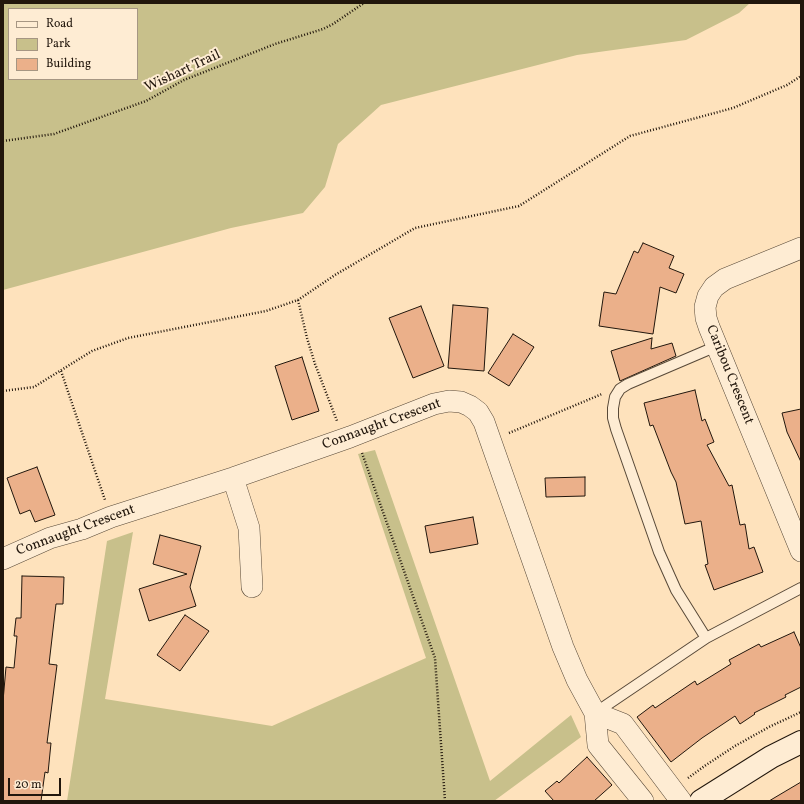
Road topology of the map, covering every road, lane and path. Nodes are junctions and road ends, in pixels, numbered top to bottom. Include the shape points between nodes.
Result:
1 (364, 3) edge
2 (801, 76) edge
3 (3, 141) edge
4 (801, 248) edge
5 (298, 300) junction
6 (717, 346) junction
7 (61, 371) junction
8 (3, 391) edge
9 (618, 392) junction
10 (338, 424) dead end
11 (507, 434) dead end
12 (360, 449) dead end
13 (233, 478) junction
14 (111, 518) junction
15 (801, 551) edge
16 (3, 559) edge
17 (252, 587) dead end
18 (801, 588) edge
19 (706, 638) junction
20 (801, 712) edge
21 (595, 713) junction
22 (801, 742) edge
23 (684, 792) edge
24 (445, 801) edge
25 (643, 801) edge
26 (701, 801) edge

1 - 3 path, Wishart Trail via 322,29 275,44 184,80 146,101 54,134
2 - 5 path via 787,85 733,108 630,136 519,206 414,228
4 - 6 street, Caribou Crescent via 725,279 714,287 705,307 706,318
5 - 7 path via 266,311 128,338 92,351
5 - 10 path via 316,364
6 - 9 lane via 628,384
6 - 15 street, Caribou Crescent
7 - 8 path via 34,387
7 - 14 path
9 - 11 path via 599,394
9 - 19 lane via 615,397 613,418 656,545 676,590
12 - 24 path via 435,658
13 - 14 street, Connaught Crescent
13 - 17 street via 249,528
13 - 21 street, Connaught Crescent via 434,404 448,401 470,406 478,412 484,422 563,647
14 - 16 street, Connaught Crescent via 50,538
18 - 19 lane
19 - 21 lane
20 - 23 path via 769,727 706,765 687,779
21 - 23 street via 623,724
21 - 25 street, Connaught Crescent via 598,745
22 - 26 street

